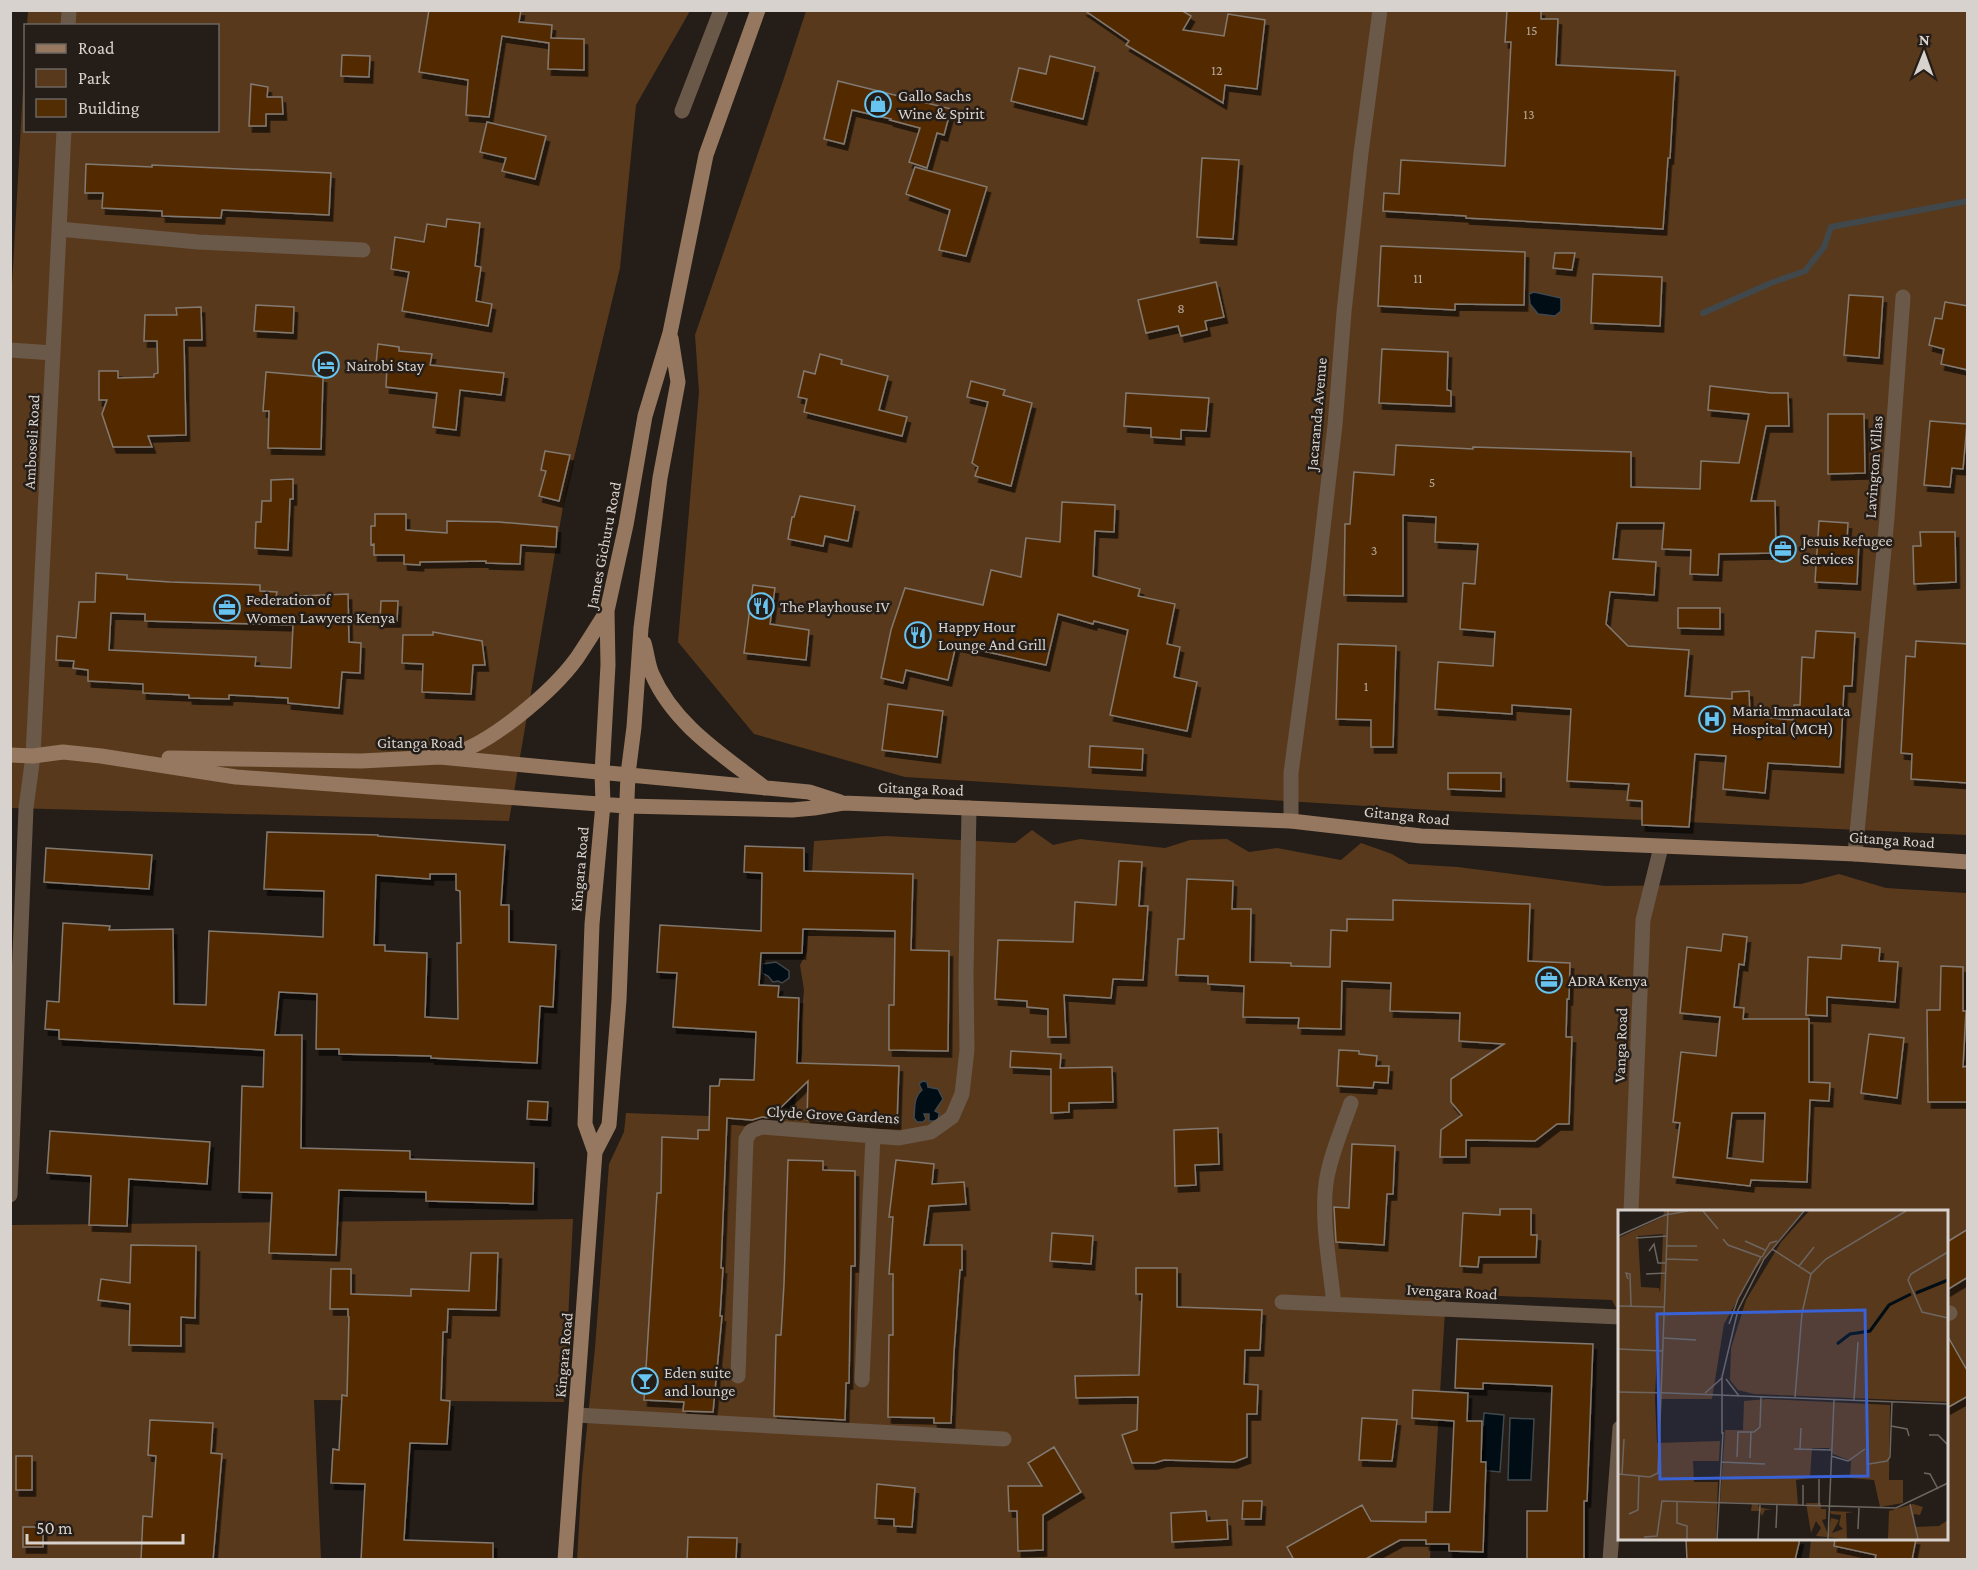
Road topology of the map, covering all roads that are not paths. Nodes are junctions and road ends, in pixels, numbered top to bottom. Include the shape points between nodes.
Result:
1 (721, 10) edge
2 (758, 10) edge
3 (1380, 10) edge
4 (682, 111) dead end
5 (64, 132) edge
6 (59, 229) junction
7 (363, 250) dead end
8 (1903, 297) dead end
9 (670, 333) junction
10 (10, 350) edge
11 (53, 353) junction
12 (607, 611) junction
13 (641, 628) junction
14 (10, 754) edge
15 (33, 756) junction
16 (101, 756) junction
17 (440, 757) junction
18 (602, 773) junction
19 (628, 774) junction
20 (766, 788) junction
21 (843, 803) junction
22 (603, 804) junction
23 (626, 806) junction
24 (969, 808) junction
25 (1291, 821) junction
26 (1661, 847) junction
27 (1855, 854) junction
28 (1968, 862) edge
29 (1351, 1103) dead end
30 (873, 1136) junction
31 (595, 1152) junction
32 (10, 1195) edge
33 (1631, 1210) edge
34 (1282, 1302) dead end
35 (1334, 1304) junction
36 (1618, 1317) edge
37 (738, 1376) dead end
38 (862, 1380) dead end
39 (576, 1415) junction
40 (1004, 1439) dead end
41 (1618, 1454) edge
42 (565, 1560) edge
43 (1610, 1560) edge

1 - 4 street
2 - 9 main road, James Gichuru Road via 706,155
3 - 25 street, Jacaranda Avenue via 1361,153 1318,571 1291,772
5 - 6 street, Amboseli Road
6 - 7 street via 198,242
6 - 11 street, Amboseli Road
8 - 27 street, Lavington Villas via 1887,518
9 - 12 main road, James Gichuru Road via 645,416
9 - 13 main road, James Gichuru Road via 678,382 660,478
10 - 11 street
11 - 15 street, Amboseli Road
12 - 17 main road via 575,660 528,709 464,752
12 - 18 main road, James Gichuru Road
13 - 19 main road, James Gichuru Road
13 - 20 main road via 651,673 678,716 700,738
14 - 15 main road, Gitanga Road
15 - 16 main road, Gitanga Road via 63,752
15 - 32 street, Amboseli Road via 25,819
16 - 17 main road, Gitanga Road via 361,761
16 - 22 main road, Gitanga Road via 236,777
17 - 18 main road, Gitanga Road
18 - 19 main road, Gitanga Road
18 - 22 main road, James Gichuru Road
19 - 20 main road, Gitanga Road
19 - 23 main road, James Gichuru Road
20 - 21 main road, Gitanga Road via 808,792
21 - 23 main road, Gitanga Road via 792,810
21 - 24 main road, Gitanga Road
22 - 23 main road, Gitanga Road
22 - 31 main road, Kingara Road via 592,924 585,1124
23 - 31 main road, Kingara Road via 619,1000 609,1125
24 - 25 main road, Gitanga Road
24 - 30 street, Clyde Grove Gardens via 967,1050 962,1094 952,1117 931,1132 899,1138
25 - 26 main road, Gitanga Road via 1421,836
26 - 27 main road, Gitanga Road
26 - 33 street, Vanga Road via 1643,920
27 - 28 main road, Gitanga Road
29 - 35 street via 1326,1183
30 - 37 street, Clyde Grove Gardens via 762,1127 746,1138
30 - 38 street
31 - 39 main road, Kingara Road
34 - 35 street, Ivengara Road
35 - 36 street, Ivengara Road
39 - 40 street
39 - 42 main road, Kingara Road
41 - 43 street

